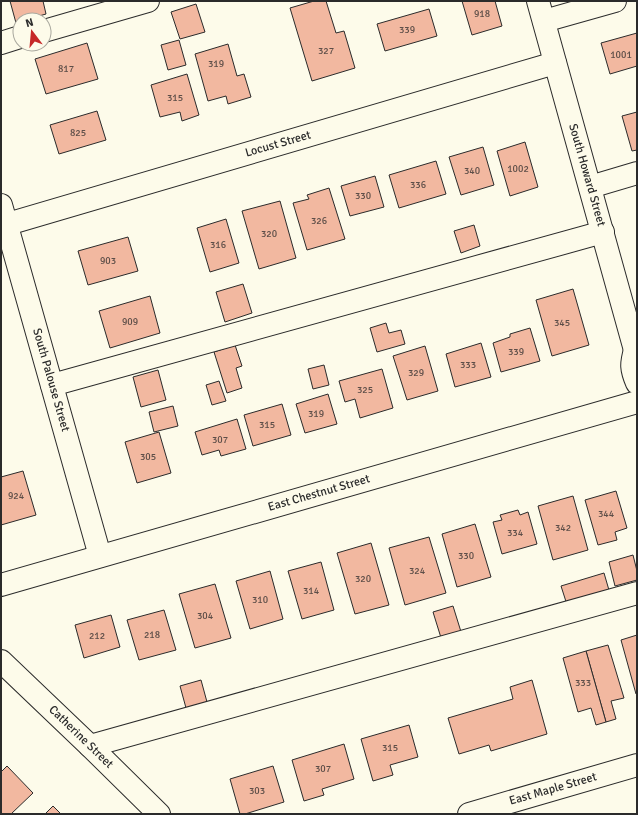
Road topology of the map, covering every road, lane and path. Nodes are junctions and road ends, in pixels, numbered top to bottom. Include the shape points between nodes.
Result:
1 (148, 1) edge
2 (615, 1) edge
3 (541, 11) edge
4 (52, 29) edge
5 (12, 40) edge
6 (1, 43) edge
7 (555, 63) junction
8 (637, 173) edge
9 (590, 186) junction
10 (3, 218) edge
11 (603, 232) junction
12 (623, 306) junction
13 (637, 328) edge
14 (636, 349) edge
15 (637, 383) edge
16 (52, 385) junction
17 (637, 402) edge
18 (100, 556) junction
19 (1, 585) edge
20 (637, 593) edge
21 (1, 661) edge
22 (90, 746) junction
23 (637, 765) edge
24 (159, 814) edge
25 (470, 814) edge

1 - 4 street
2 - 3 street
3 - 7 street, South Howard Street
5 - 6 street
7 - 9 street, South Howard Street
7 - 10 street, Locust Street
8 - 9 street
9 - 11 street, South Howard Street
10 - 16 street, South Palouse Street
11 - 12 street, South Howard Street
11 - 16 street
12 - 13 street
12 - 14 street, South Howard Street
14 - 15 street via 631,363
16 - 18 street, South Palouse Street
17 - 18 street, East Chestnut Street
18 - 19 street, East Chestnut Street
20 - 22 street
21 - 22 street, Catherine Street
22 - 24 street, Catherine Street
23 - 25 street, East Maple Street

